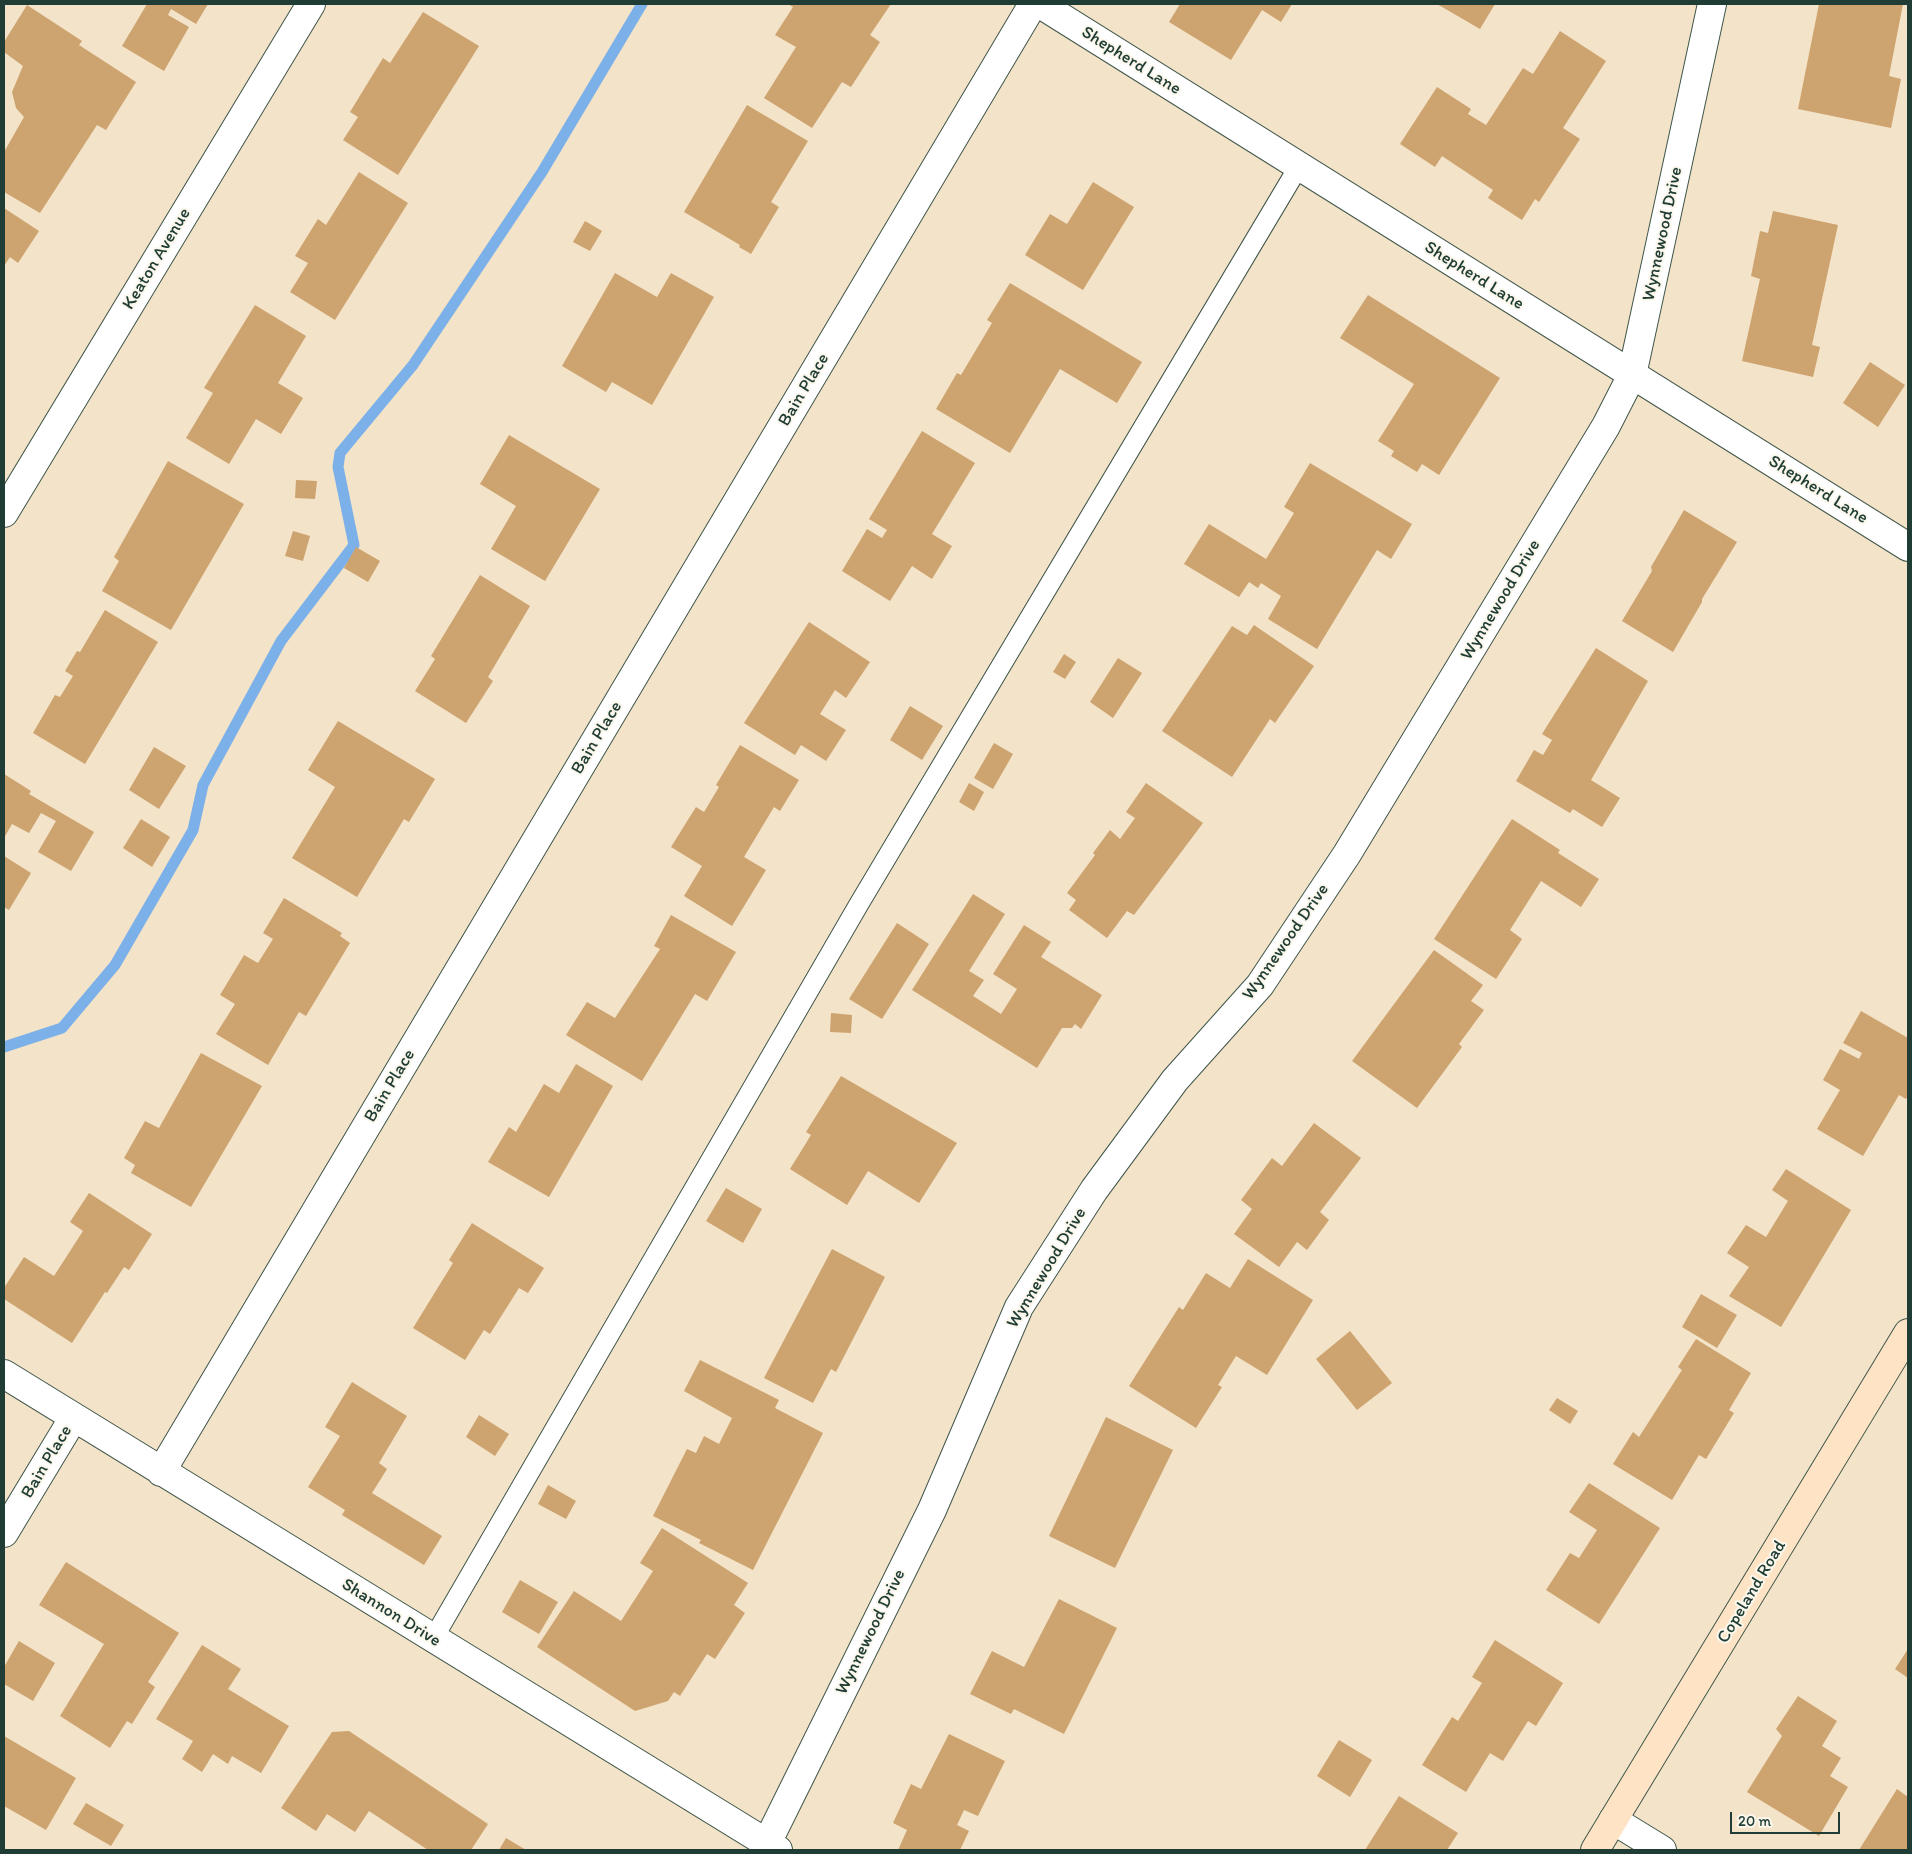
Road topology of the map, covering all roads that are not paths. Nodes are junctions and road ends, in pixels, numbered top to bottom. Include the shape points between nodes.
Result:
1 (311, 4) edge
2 (1033, 4) edge
3 (1040, 4) edge
4 (1712, 4) edge
5 (1299, 166) junction
6 (1632, 375) junction
7 (4, 513) edge
8 (1908, 546) edge
9 (1908, 1333) edge
10 (4, 1374) edge
11 (74, 1418) junction
12 (161, 1472) junction
13 (4, 1533) edge
14 (433, 1639) junction
15 (1613, 1820) junction
16 (773, 1847) edge
17 (1595, 1850) edge
18 (1662, 1850) edge

1 - 7 street, Keaton Avenue
2 - 12 street, Bain Place
3 - 5 street, Shepherd Lane
4 - 6 street, Wynnewood Drive
5 - 6 street, Shepherd Lane
5 - 14 lane via 859,904
6 - 8 street, Shepherd Lane
6 - 16 street, Wynnewood Drive via 1606,426 1342,862 1260,984 1175,1080 1094,1190 1019,1307 932,1510
9 - 15 street, Copeland Road
10 - 11 street, Shannon Drive
11 - 12 street, Shannon Drive
11 - 13 street, Bain Place
12 - 14 street, Shannon Drive
14 - 16 street, Shannon Drive
15 - 17 street, Copeland Road
15 - 18 street

